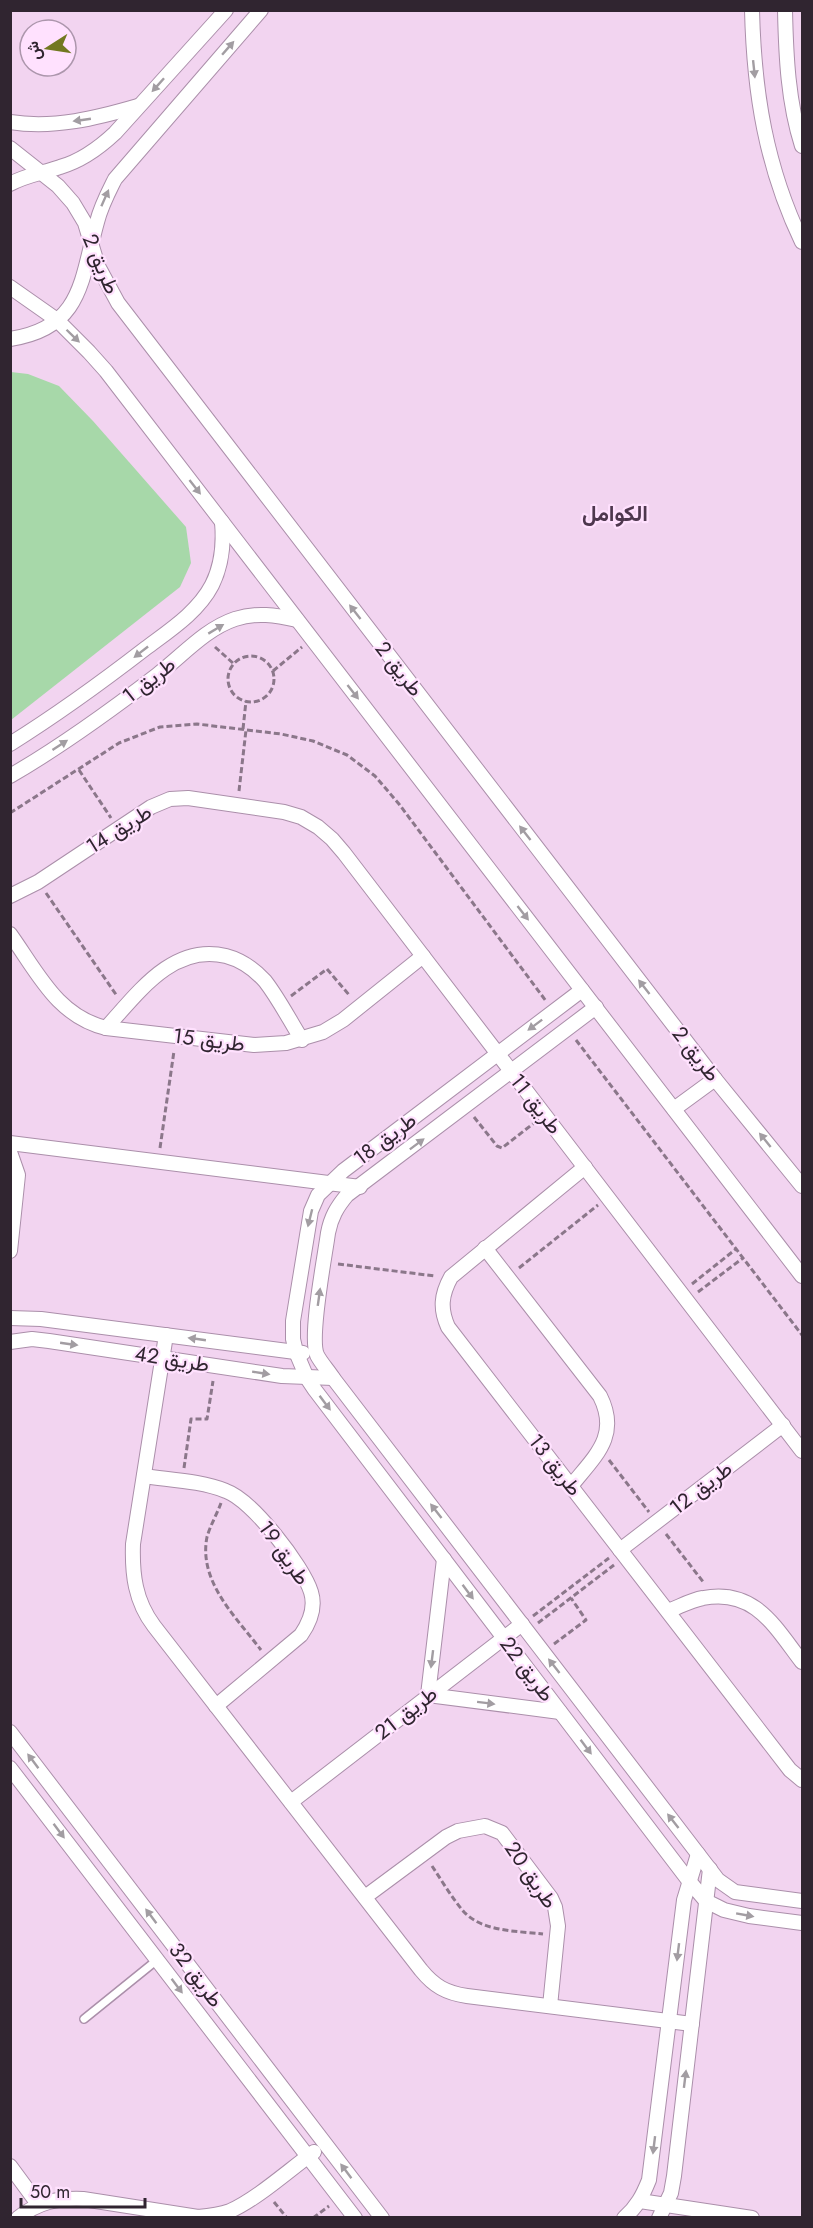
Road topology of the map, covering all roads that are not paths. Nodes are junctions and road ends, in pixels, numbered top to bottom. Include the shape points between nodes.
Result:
1 (226, 10) edge
2 (261, 10) edge
3 (752, 10) edge
4 (785, 10) edge
5 (138, 106) junction
6 (10, 122) edge
7 (801, 137) edge
8 (10, 148) edge
9 (40, 171) junction
10 (10, 184) edge
11 (802, 242) edge
12 (91, 246) junction
13 (10, 287) edge
14 (57, 320) junction
15 (10, 339) edge
16 (222, 522) junction
17 (297, 620) junction
18 (10, 744) edge
19 (10, 776) edge
20 (237, 804) joint
21 (10, 896) edge
22 (10, 934) edge
23 (423, 956) junction
24 (582, 990) junction
25 (596, 1008) junction
26 (106, 1028) junction
27 (302, 1040) junction
28 (497, 1054) junction
29 (512, 1072) junction
30 (715, 1078) junction
31 (674, 1109) junction
32 (10, 1143) edge
33 (10, 1152) edge
34 (585, 1167) junction
35 (329, 1183) junction
36 (802, 1185) edge
37 (360, 1187) junction
38 (485, 1248) junction
39 (10, 1251) edge
40 (802, 1276) edge
41 (10, 1318) edge
42 (166, 1335) junction
43 (10, 1342) edge
44 (296, 1352) junction
45 (317, 1355) junction
46 (163, 1358) junction
47 (307, 1378) junction
48 (333, 1378) junction
49 (783, 1425) junction
50 (802, 1451) edge
51 (144, 1476) junction
52 (571, 1486) junction
53 (622, 1554) junction
54 (444, 1559) junction
55 (668, 1611) junction
56 (525, 1628) junction
57 (503, 1637) junction
58 (802, 1662) edge
59 (428, 1695) junction
60 (216, 1706) junction
61 (560, 1712) junction
62 (10, 1732) edge
63 (10, 1768) edge
64 (802, 1780) edge
65 (291, 1802) junction
66 (698, 1854) junction
67 (710, 1869) junction
68 (689, 1881) junction
69 (364, 1897) junction
70 (706, 1901) junction
71 (802, 1902) edge
72 (802, 1923) edge
73 (158, 1960) junction
74 (550, 2006) junction
75 (84, 2019) dead end
76 (669, 2021) junction
77 (692, 2024) junction
78 (325, 2144) junction
79 (308, 2156) junction
80 (10, 2166) edge
81 (640, 2201) junction
82 (38, 2204) junction
83 (663, 2211) edge
84 (18, 2217) edge
85 (205, 2217) edge
86 (355, 2217) edge
87 (382, 2217) edge
88 (624, 2217) edge
89 (752, 2217) edge

1 -> 5 street
12 -> 2 street via 104,200 115,179
3 -> 11 street via 753,64 761,117 773,169
4 - 7 street via 786,66
5 -> 6 street via 99,118 58,124
5 - 9 street via 99,148 70,163
8 - 9 street, طريق 2
9 - 10 street
9 - 12 street, طريق 2 via 74,203
12 - 14 street via 80,289 69,309
30 -> 12 street, طريق 2 via 118,303
13 - 14 street
14 - 15 street via 42,330
14 -> 16 street via 106,371
16 - 17 street
16 -> 18 street, طريق 1 via 220,563 213,584 200,603 122,667
19 -> 17 street, طريق 1 via 118,705 216,628 256,614
17 -> 24 street
20 - 21 street, طريق 14 via 170,799 151,807 38,882
20 - 23 street, طريق 11 via 301,817 325,832
22 - 26 street, طريق 15 via 57,1000 92,1024
23 - 27 street, طريق 15 via 323,1032
23 - 28 street, طريق 11
24 - 25 street
24 -> 28 street, طريق 18
25 - 29 street, طريق 18
25 - 31 street
26 - 27 street, طريق 15 via 254,1045
26 - 27 street via 176,961 214,953 233,958 264,981
28 - 29 street, طريق 11
28 - 35 street, طريق 18
29 - 34 street, طريق 11
37 -> 29 street, طريق 18
30 - 31 street
36 -> 30 street, طريق 2
31 - 40 street
32 - 35 street
33 - 39 street via 18,1175
34 - 38 street
34 - 49 street, طريق 11
35 - 37 street
35 -> 44 street, طريق 18 via 311,1211 293,1321
45 -> 37 street, طريق 18 via 315,1328 331,1219 347,1195
38 - 52 street via 600,1396 606,1409 609,1423 601,1449
38 - 52 street, طريق 13 via 451,1277 442,1296 444,1317
41 - 42 street, طريق 42
44 -> 42 street, طريق 42
42 - 46 street
43 -> 46 street, طريق 42 via 49,1341
44 - 45 street, طريق 42
44 - 47 street, طريق 22
45 - 48 street, طريق 22
46 -> 47 street, طريق 42
46 - 51 street
47 - 48 street, طريق 42
47 -> 54 street, طريق 22
56 -> 48 street, طريق 22
49 - 50 street, طريق 11
49 - 53 street, طريق 12
51 - 60 street via 133,1544 136,1593 146,1616
51 - 60 street, طريق 19 via 226,1491 240,1498 272,1532 312,1593 310,1623 301,1635
52 - 53 street, طريق 13
53 - 55 street, طريق 13
54 -> 57 street, طريق 22
54 -> 59 street
55 - 58 street via 700,1598 738,1599 768,1617
55 - 64 street, طريق 13 via 790,1770
56 - 57 street, طريق 21
66 -> 56 street, طريق 22
57 - 59 street, طريق 21
57 - 61 street, طريق 22
59 -> 61 street
59 - 65 street, طريق 21
60 - 65 street
61 -> 68 street, طريق 22
78 -> 62 street, طريق 32
63 -> 73 street, طريق 32
65 - 69 street
66 - 67 street, طريق 22
66 - 68 street
67 - 70 street
67 - 71 street, طريق 22 via 718,1881 735,1892
68 - 70 street, طريق 22
68 -> 76 street
69 - 74 street via 430,1981 441,1989 451,1994
69 - 74 street, طريق 20 via 446,1837 485,1826 502,1833 551,1898 558,1917
70 -> 72 street, طريق 22 via 737,1914
70 - 77 street
73 - 75 lane
73 -> 79 street, طريق 32
74 - 76 street
76 - 77 street
76 -> 81 street via 650,2180
83 -> 77 street via 674,2176
78 - 79 street
87 -> 78 street, طريق 32
79 - 85 street via 229,2211
79 - 86 street, طريق 32
80 - 82 street
81 - 83 street
81 - 88 street
82 - 84 street
82 - 85 street via 83,2199
83 - 89 street

